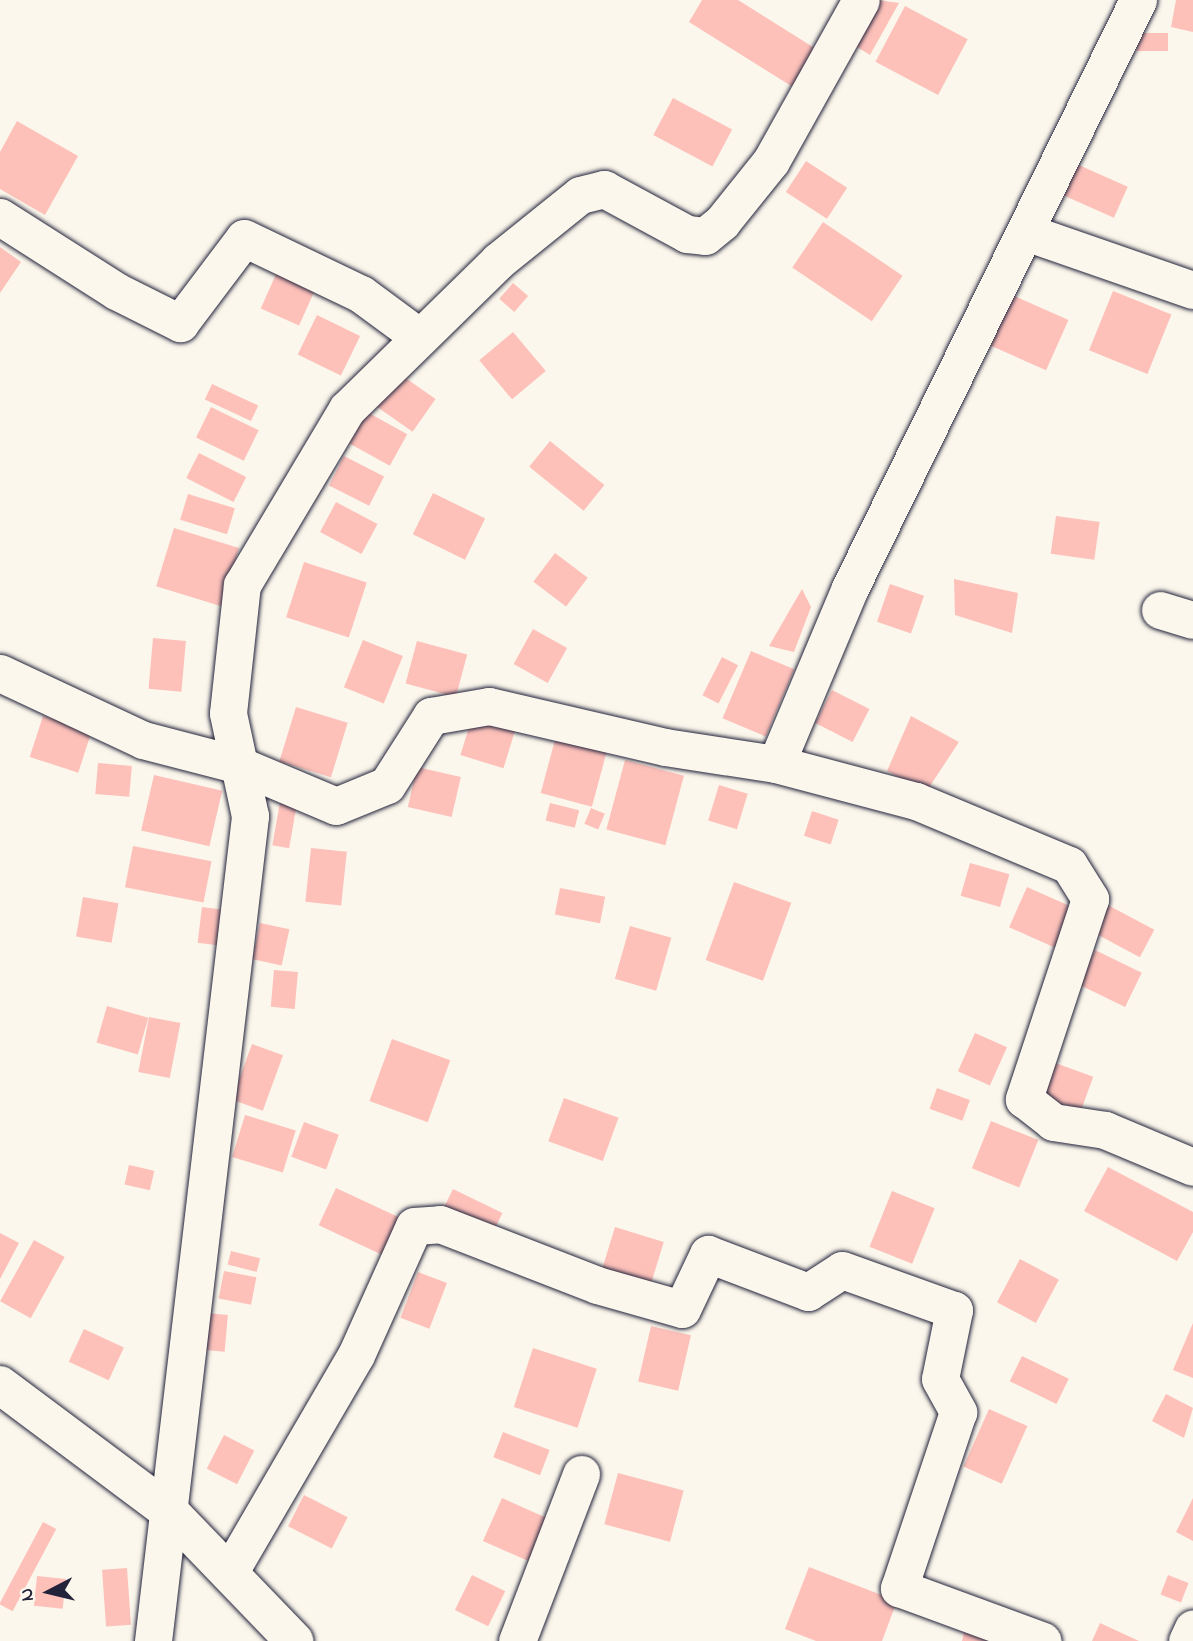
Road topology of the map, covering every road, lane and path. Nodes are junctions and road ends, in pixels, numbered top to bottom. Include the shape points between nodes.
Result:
1 (861, 0) edge
2 (1138, 0) edge
3 (0, 217) edge
4 (1026, 232) junction
5 (1193, 290) edge
6 (418, 336) junction
7 (0, 673) edge
8 (776, 764) junction
9 (239, 765) junction
10 (1193, 1167) edge
11 (0, 1385) edge
12 (581, 1474) dead end
13 (171, 1513) junction
14 (229, 1573) junction
15 (1193, 1628) edge
16 (153, 1641) edge
17 (295, 1641) edge
18 (517, 1641) edge
19 (1043, 1641) edge
20 (1187, 1641) edge

1 - 6 street via 771,161 722,222 705,236 687,234 604,189 580,195 498,261
2 - 4 street
3 - 6 street via 116,291 180,323 244,238 361,294
4 - 5 street
4 - 8 street via 850,588
6 - 9 street via 347,409 242,585 228,713
7 - 9 street via 143,740
8 - 9 street via 665,747 489,706 431,716 387,785 336,806
8 - 10 street via 916,801 1069,865 1090,899 1024,1099 1054,1122 1105,1130
9 - 13 street via 250,816
11 - 13 street
12 - 18 street
13 - 14 street
13 - 16 street
14 - 17 street
14 - 19 street via 356,1356 414,1226 440,1224 597,1285 682,1309 708,1254 808,1292 842,1270 954,1310 940,1379 958,1412 899,1588
15 - 20 street

